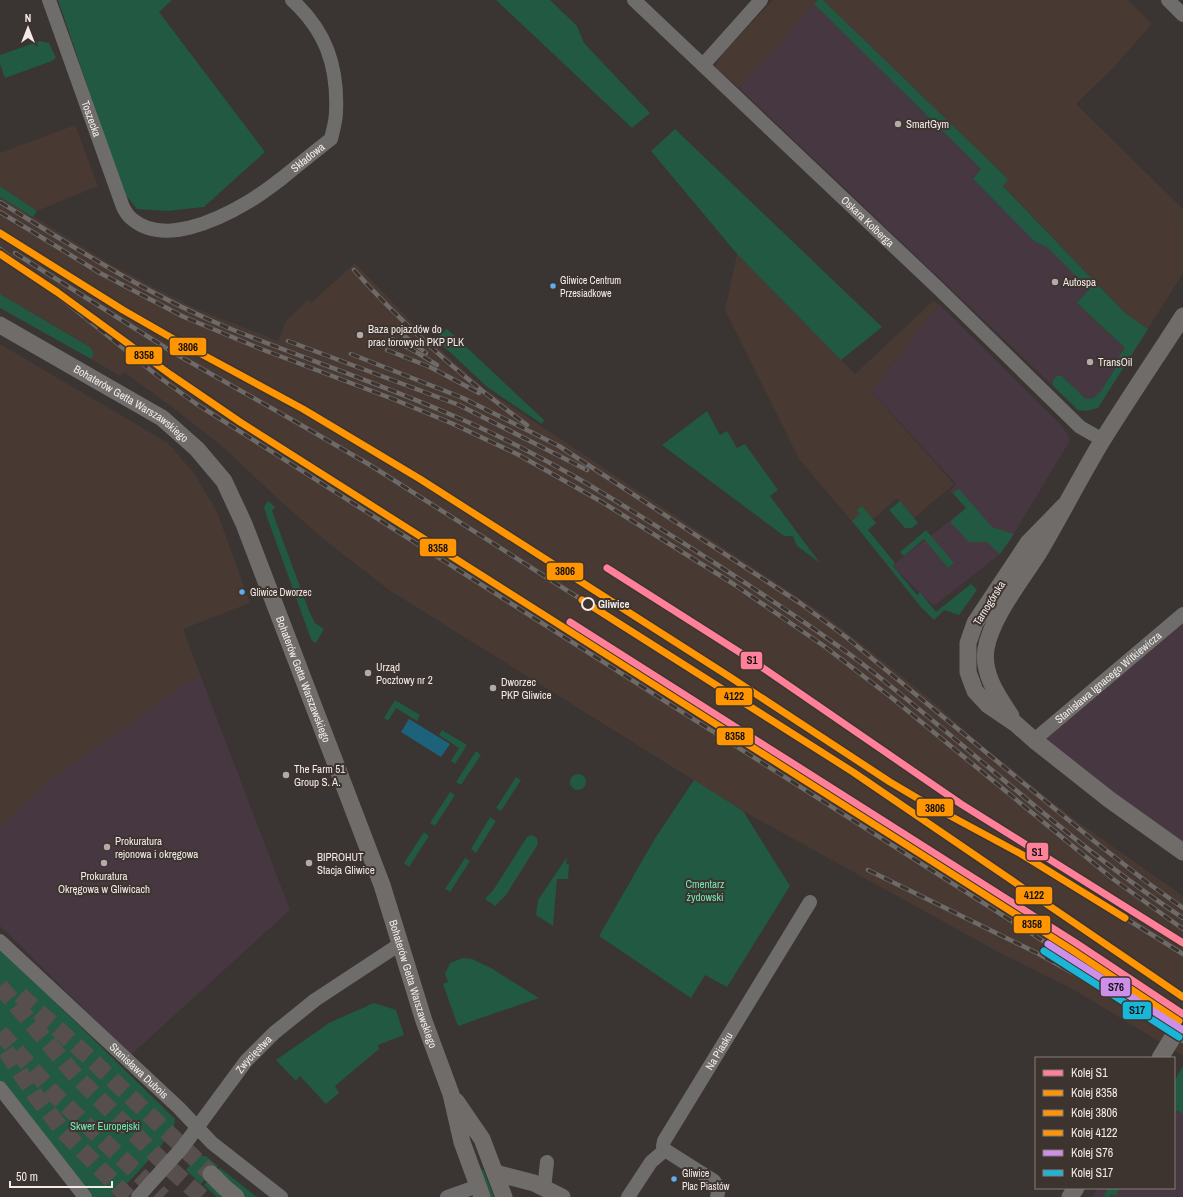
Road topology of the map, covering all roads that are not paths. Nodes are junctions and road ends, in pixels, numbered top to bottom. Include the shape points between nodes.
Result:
1 (49, 0) edge
2 (292, 0) edge
3 (634, 0) edge
4 (761, 0) edge
5 (1168, 0) edge
6 (1183, 15) edge
7 (703, 65) junction
8 (146, 227) joint
9 (1183, 316) edge
10 (0, 325) edge
11 (1103, 440) junction
12 (1183, 614) edge
13 (1034, 740) junction
14 (1183, 852) edge
15 (810, 902) dead end
16 (0, 941) edge
17 (400, 944) junction
18 (1171, 1040) tunnel mouth
19 (1161, 1057) edge
20 (0, 1088) edge
21 (451, 1094) junction
22 (197, 1127) junction
23 (665, 1150) junction
24 (547, 1162) dead end
25 (495, 1173) junction
26 (211, 1174) tunnel mouth
27 (544, 1188) junction
28 (480, 1192) edge
29 (85, 1197) edge
30 (138, 1197) edge
31 (236, 1197) edge
32 (281, 1197) edge
33 (447, 1197) edge
34 (504, 1197) edge
35 (562, 1197) edge
36 (628, 1197) edge
37 (717, 1197) edge

1 - 8 street, Toszecka via 123,207 130,218
2 - 8 street, Składowa via 320,33 332,62 336,113 331,139 261,194 229,212 181,229 166,231
3 - 7 street, Oskara Kolberga
4 - 7 street
5 - 6 street
7 - 11 street, Oskara Kolberga via 1080,427
9 - 11 main road, Tarnogórska
10 - 17 main road, Bohaterów Getta Warszawskiego via 162,418 197,449 224,481 244,524 336,762 382,885
11 - 13 main road, Tarnogórska via 1041,549 997,618 986,650 990,680 999,698 1016,724
12 - 13 street, Stanisława Ignacego Witkiewicza
13 - 14 main road, Tarnogórska via 1110,800
15 - 23 street, Na Piasku via 664,1141
16 - 22 street, Stanisława Dubois
17 - 21 main road, Bohaterów Getta Warszawskiego via 424,1021
17 - 22 street, Zwycięstwa via 316,1000 274,1033 246,1061
18 - 19 main road
20 - 29 street
21 - 25 main road, Bohaterów Getta Warszawskiego via 482,1139
21 - 28 main road, Bohaterów Getta Warszawskiego via 462,1142
22 - 30 street, Zwycięstwa via 182,1148
22 - 32 street, Stanisława Dubois via 218,1148
23 - 36 street via 650,1162
23 - 37 street via 714,1180 719,1188
24 - 27 street
25 - 27 main road
25 - 34 main road, Bohaterów Getta Warszawskiego
26 - 31 main road
27 - 35 main road
28 - 33 street

